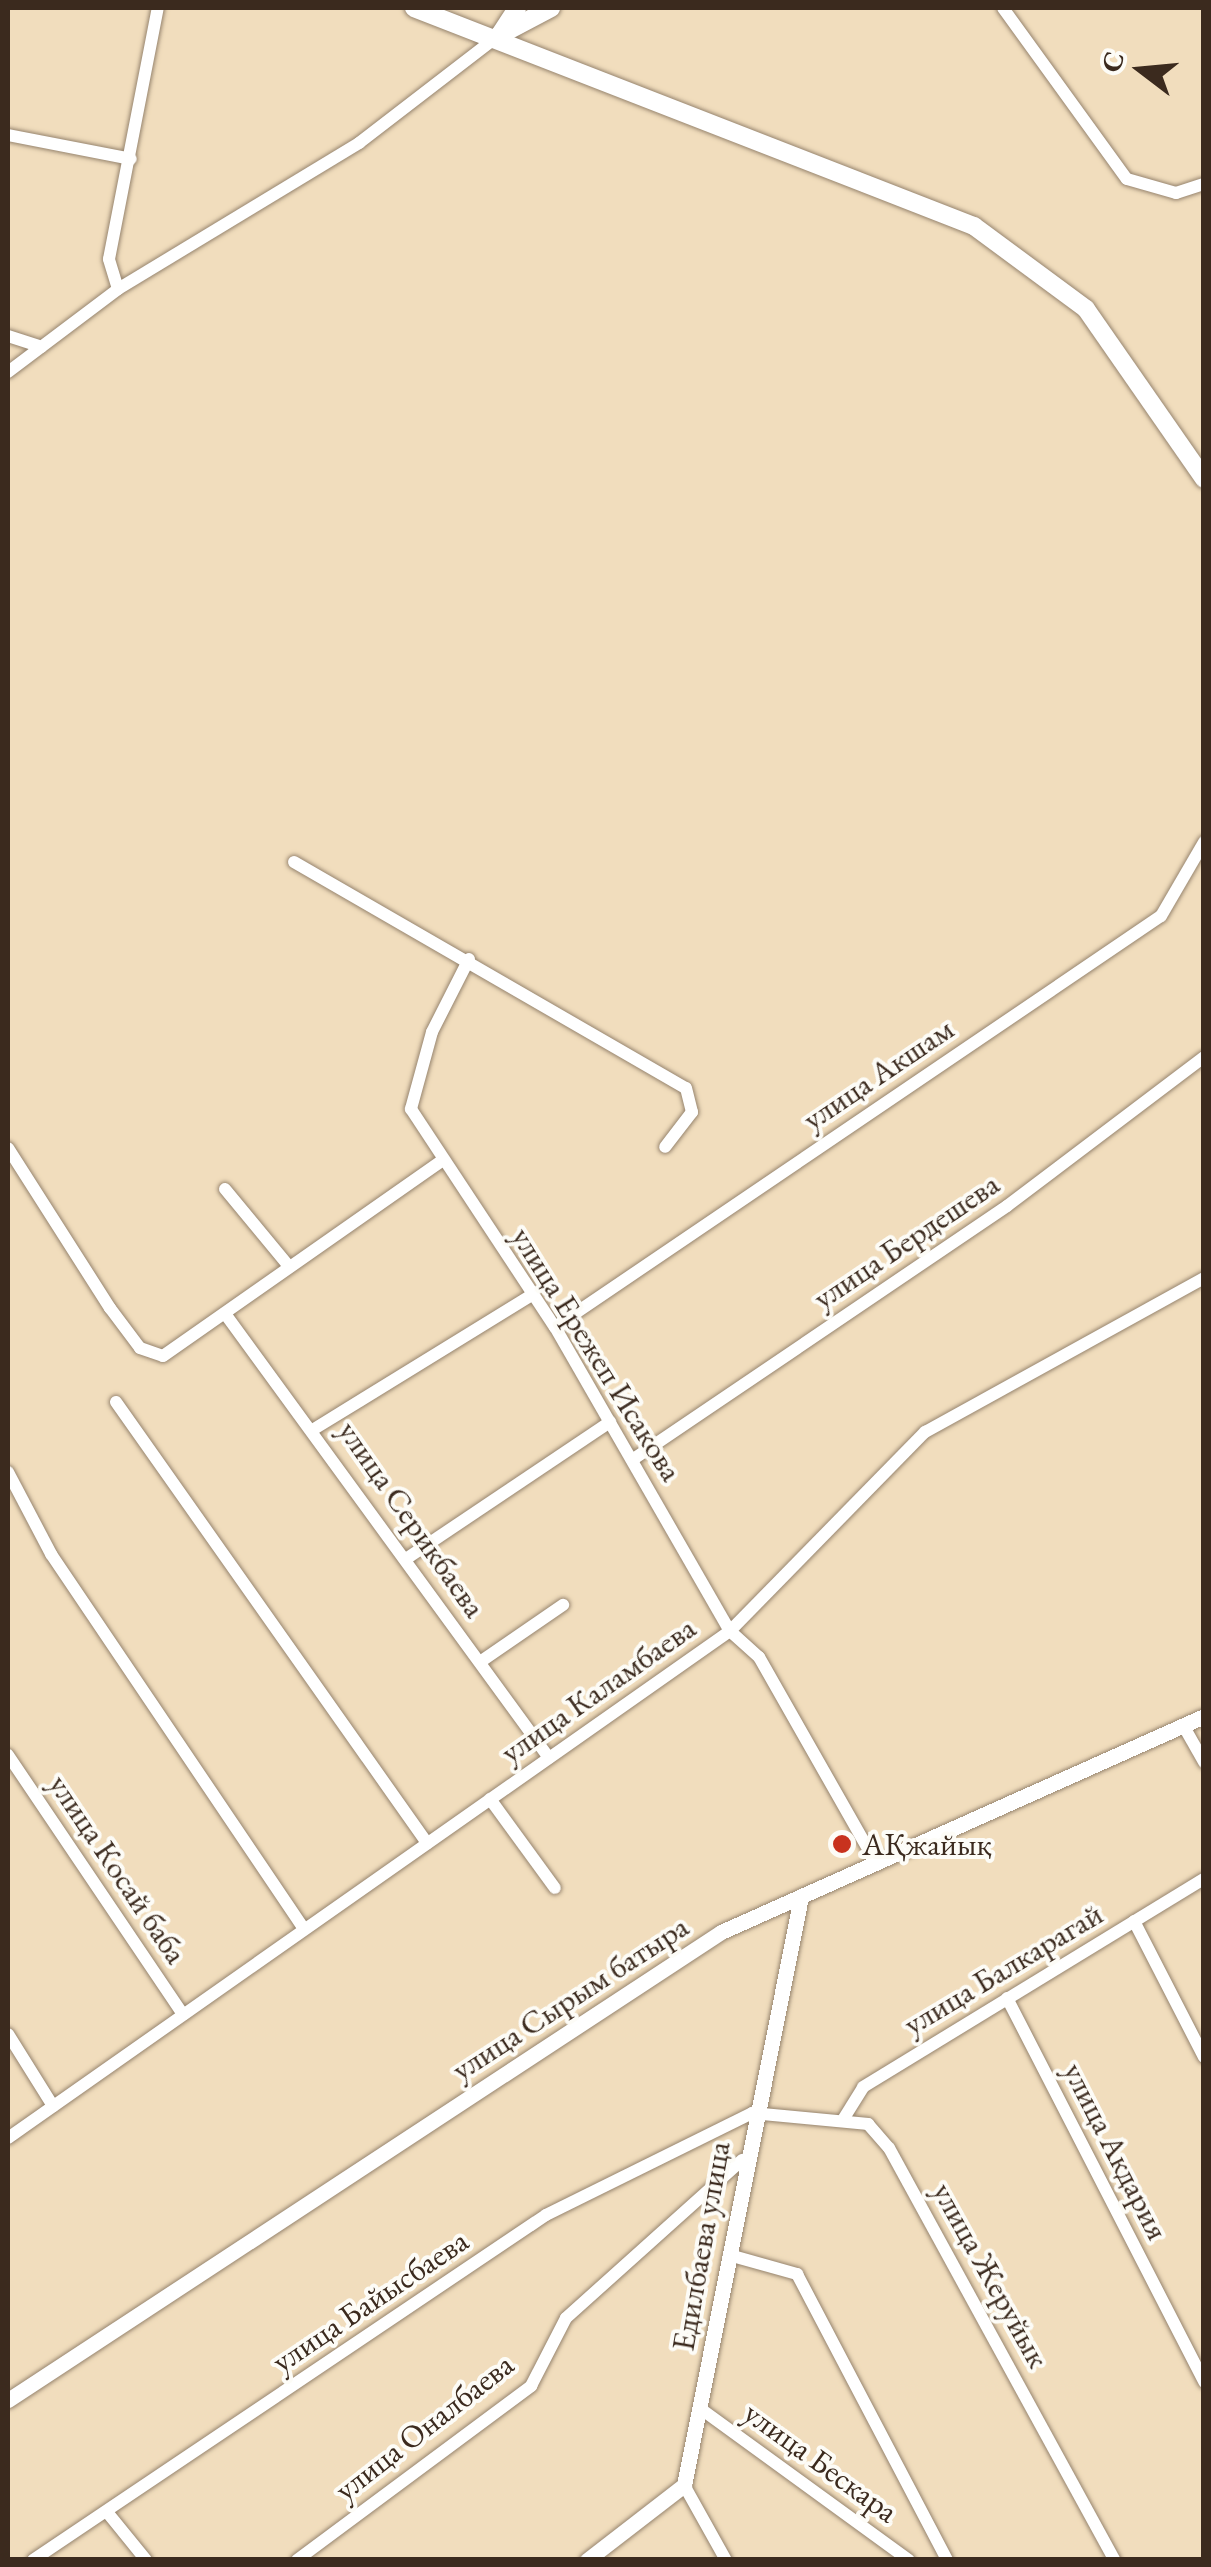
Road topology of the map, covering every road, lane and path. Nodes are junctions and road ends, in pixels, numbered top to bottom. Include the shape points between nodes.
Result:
1 (158, 8) edge
2 (414, 8) edge
3 (518, 8) edge
4 (551, 8) edge
5 (1003, 8) edge
6 (498, 36) junction
7 (8, 135) edge
8 (130, 159) junction
9 (1204, 184) edge
10 (118, 289) junction
11 (8, 336) edge
12 (40, 347) junction
13 (8, 372) edge
14 (1204, 480) edge
15 (1204, 842) edge
16 (294, 862) dead end
17 (468, 959) junction
18 (1204, 1057) edge
19 (665, 1147) dead end
20 (8, 1148) edge
21 (442, 1161) junction
22 (225, 1189) dead end
23 (287, 1264) junction
24 (1204, 1278) edge
25 (530, 1296) junction
26 (226, 1316) junction
27 (555, 1328) junction
28 (116, 1402) dead end
29 (610, 1422) junction
30 (314, 1429) junction
31 (632, 1460) junction
32 (8, 1472) edge
33 (406, 1559) junction
34 (563, 1605) dead end
35 (730, 1631) junction
36 (480, 1662) junction
37 (1204, 1716) edge
38 (1184, 1725) junction
39 (8, 1754) edge
40 (549, 1758) junction
41 (1204, 1762) edge
42 (490, 1799) junction
43 (427, 1843) junction
44 (876, 1863) junction
45 (1204, 1879) edge
46 (555, 1888) dead end
47 (801, 1896) junction
48 (1134, 1921) junction
49 (304, 1929) junction
50 (1007, 1998) junction
51 (183, 2014) junction
52 (8, 2034) edge
53 (1204, 2057) edge
54 (53, 2106) junction
55 (752, 2113) junction
56 (844, 2118) junction
57 (8, 2138) edge
58 (742, 2160) junction
59 (728, 2255) junction
60 (1204, 2382) edge
61 (8, 2400) edge
62 (700, 2409) junction
63 (684, 2485) junction
64 (107, 2512) junction
65 (33, 2560) edge
66 (146, 2560) edge
67 (297, 2560) edge
68 (587, 2560) edge
69 (726, 2560) edge
70 (909, 2560) edge
71 (947, 2560) edge
72 (1115, 2560) edge

1 - 8 street
2 - 6 main road
3 - 6 main road
4 - 6 main road
5 - 9 street via 1127,179 1176,192
6 - 10 street via 359,143
6 - 14 main road via 885,186 1011,248 1086,309
7 - 8 street
8 - 10 street via 109,258
10 - 12 street
11 - 12 street
12 - 13 street
15 - 27 street, улица Акшам via 1161,916
16 - 17 street
17 - 19 street via 686,1088 692,1112
17 - 21 street, улица Ережеп Исакова via 432,1032 411,1109
18 - 31 street, улица Бердешева via 1007,1206
20 - 26 street via 140,1348 176,1352
21 - 23 street
21 - 25 street, улица Ережеп Исакова
22 - 23 street
23 - 26 street
24 - 35 street, улица Каламбаева via 924,1432
25 - 27 street, улица Ережеп Исакова
25 - 30 street
26 - 30 street, улица Серикбаева
27 - 29 street, улица Ережеп Исакова
28 - 43 street
29 - 31 street, улица Ережеп Исакова
29 - 33 street
30 - 33 street, улица Серикбаева
31 - 35 street, улица Ережеп Исакова
32 - 49 street via 52,1554
33 - 36 street, улица Серикбаева
34 - 36 street
35 - 40 street, улица Каламбаева
35 - 44 street, улица Ережеп Исакова via 759,1656
36 - 40 street, улица Серикбаева
37 - 38 street, улица Сырым батыра
38 - 41 street
38 - 44 street, улица Сырым батыра
39 - 51 street, улица Косай баба
40 - 42 street, улица Каламбаева
42 - 43 street, улица Каламбаева
42 - 46 street
43 - 49 street, улица Каламбаева
44 - 47 street, улица Сырым батыра
45 - 48 street, улица Балкарагай
47 - 55 street, Едилбаева улица
47 - 61 street, улица Сырым батыра via 721,1932
48 - 50 street, улица Балкарагай
48 - 53 street
49 - 51 street, улица Каламбаева
50 - 56 street, улица Балкарагай via 862,2087
50 - 60 street, улица Акдария
51 - 54 street, улица Каламбаева
52 - 54 street
54 - 57 street, улица Каламбаева
55 - 56 street, улица Жеруйык
55 - 58 street, Едилбаева улица
55 - 64 street, улица Байысбаева via 546,2215
56 - 72 street, улица Жеруйык via 868,2124 890,2148
58 - 59 street, Едилбаева улица
58 - 67 street, улица Оналбаева via 566,2318 530,2386
59 - 62 street, Едилбаева улица
59 - 71 street via 797,2274
62 - 63 street, Едилбаева улица
62 - 70 street, улица Бескара
63 - 68 street
63 - 69 street
64 - 65 street, улица Байысбаева
64 - 66 street

